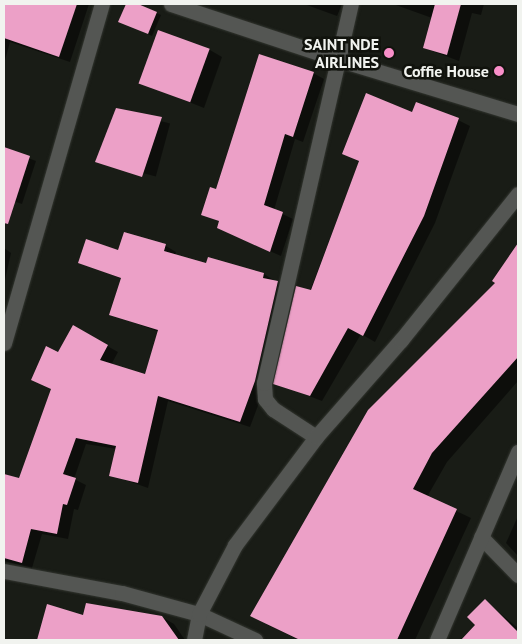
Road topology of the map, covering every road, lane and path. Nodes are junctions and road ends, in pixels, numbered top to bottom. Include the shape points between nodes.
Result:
1 (102, 4) edge
2 (171, 4) edge
3 (351, 4) edge
4 (337, 59) junction
5 (518, 114) edge
6 (518, 194) edge
7 (4, 343) edge
8 (316, 437) junction
9 (517, 457) edge
10 (481, 537) junction
11 (4, 571) edge
12 (518, 574) edge
13 (198, 614) junction
14 (194, 640) edge
15 (254, 640) edge
16 (437, 640) edge

1 - 7 street
2 - 4 street
3 - 4 street
4 - 5 street
4 - 8 street via 264,383 265,399 273,409
6 - 8 street via 401,340
8 - 13 street via 235,545
9 - 10 street
10 - 12 street
10 - 16 street
11 - 13 street via 122,593
13 - 14 street
13 - 15 street

